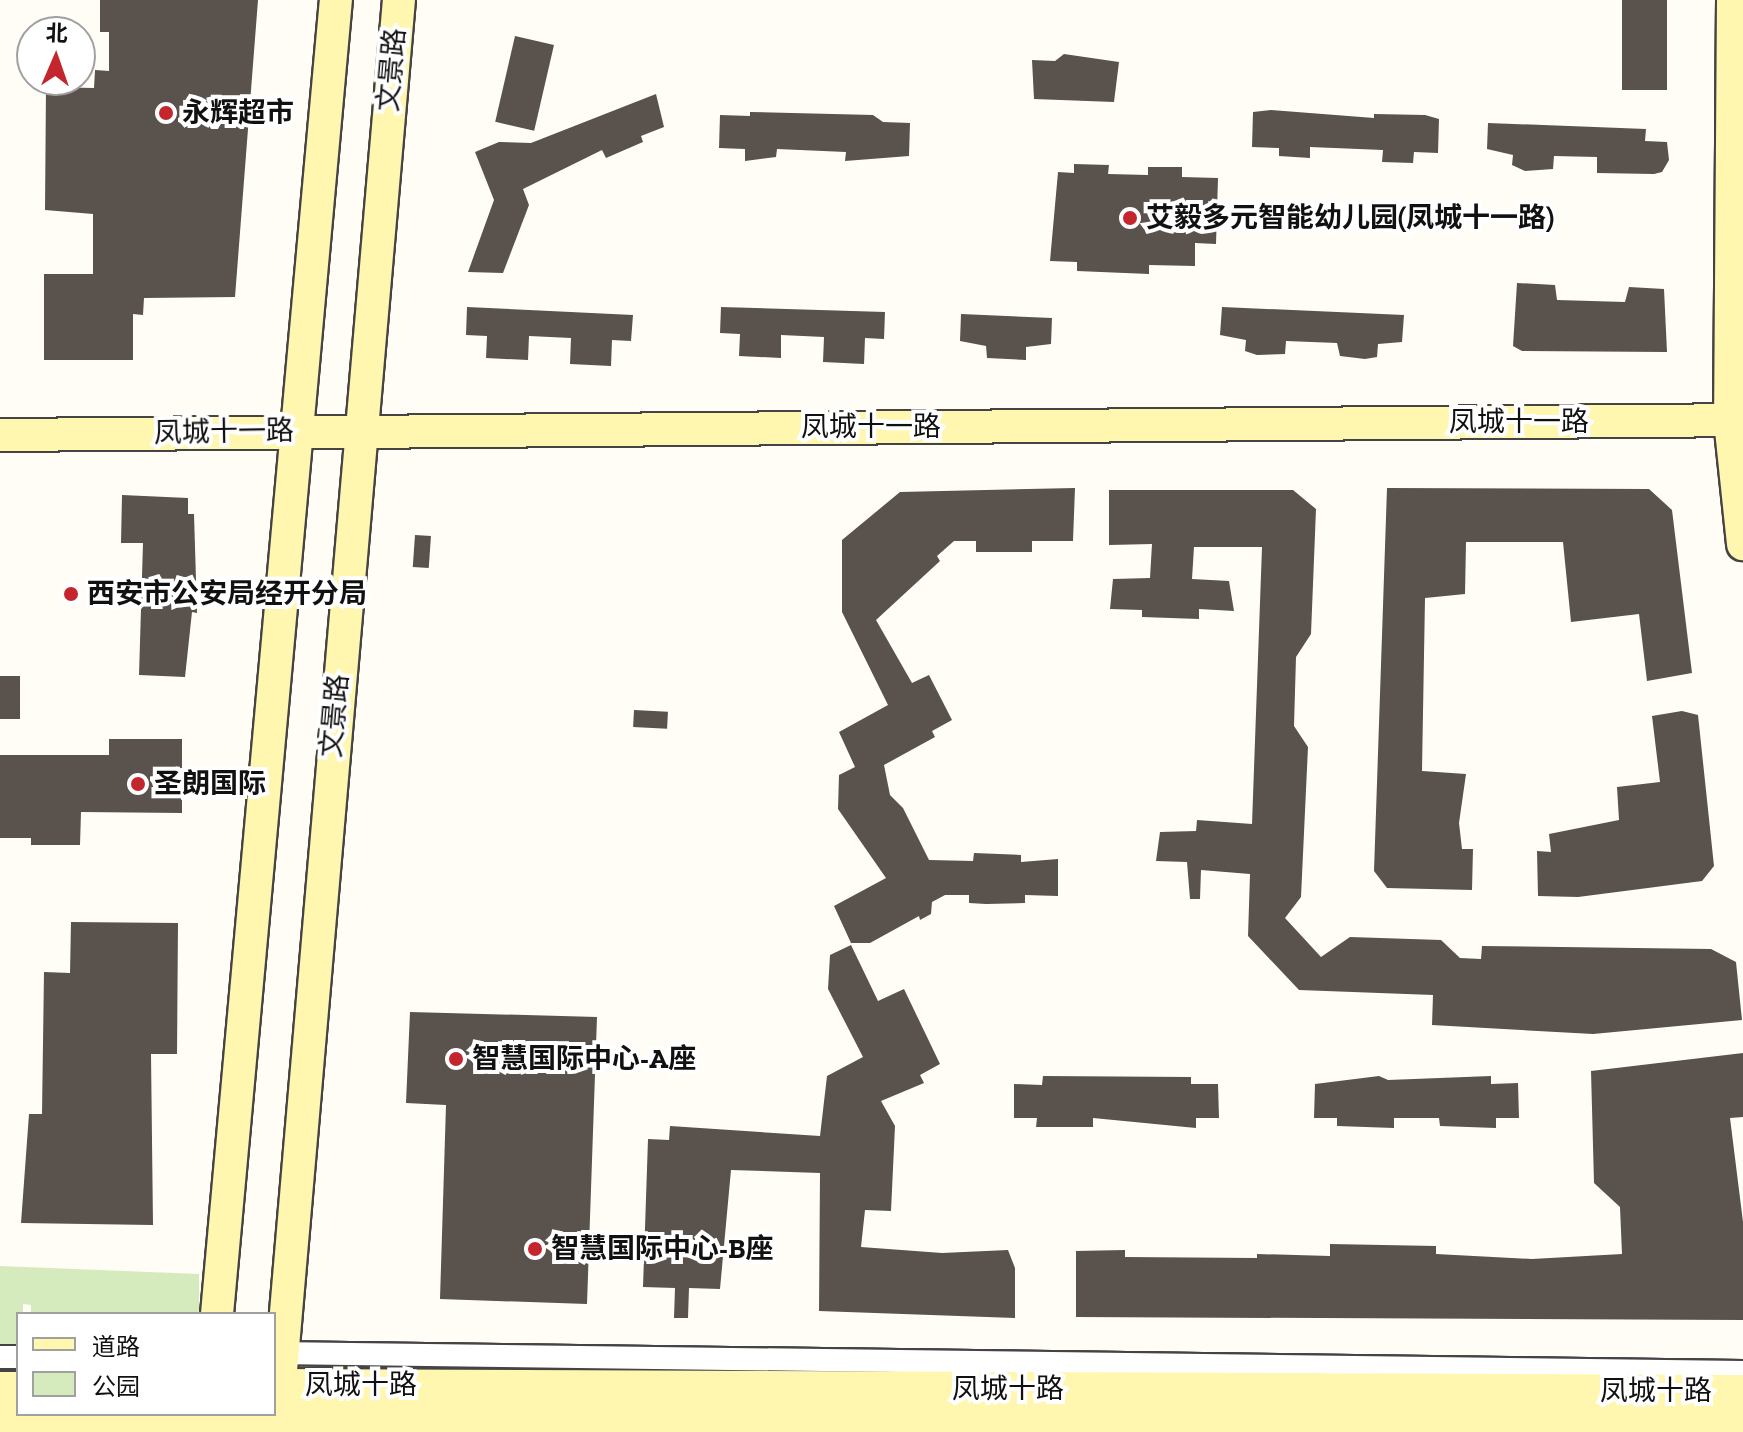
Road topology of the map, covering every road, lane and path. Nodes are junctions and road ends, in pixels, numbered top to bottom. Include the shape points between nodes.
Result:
1 (336, 0) edge
2 (399, 0) edge
3 (1733, 0) edge
4 (1737, 420) edge
5 (298, 432) junction
6 (360, 432) junction
7 (0, 435) edge
8 (1743, 544) edge
9 (217, 1312) edge
10 (277, 1353) edge
11 (1743, 1372) edge
12 (276, 1385) edge
13 (1743, 1391) edge
14 (1190, 1401) edge
15 (0, 1416) edge
16 (1743, 1416) edge
17 (218, 1422) edge
18 (278, 1425) edge

1 - 5 main road
2 - 6 main road, 文景路
3 - 4 main road
4 - 6 main road, 凤城十一路
4 - 8 main road
5 - 6 main road, 凤城十一路
5 - 7 main road, 凤城十一路
5 - 9 main road
6 - 10 main road, 文景路
10 - 12 main road, 文景路
10 - 14 street
11 - 14 street
12 - 14 main road, 凤城十路
12 - 18 main road, 文景路
13 - 14 main road, 凤城十路
14 - 16 main road, 凤城十路
14 - 18 main road, 凤城十路
15 - 17 main road, 凤城十路
17 - 18 main road, 凤城十路

